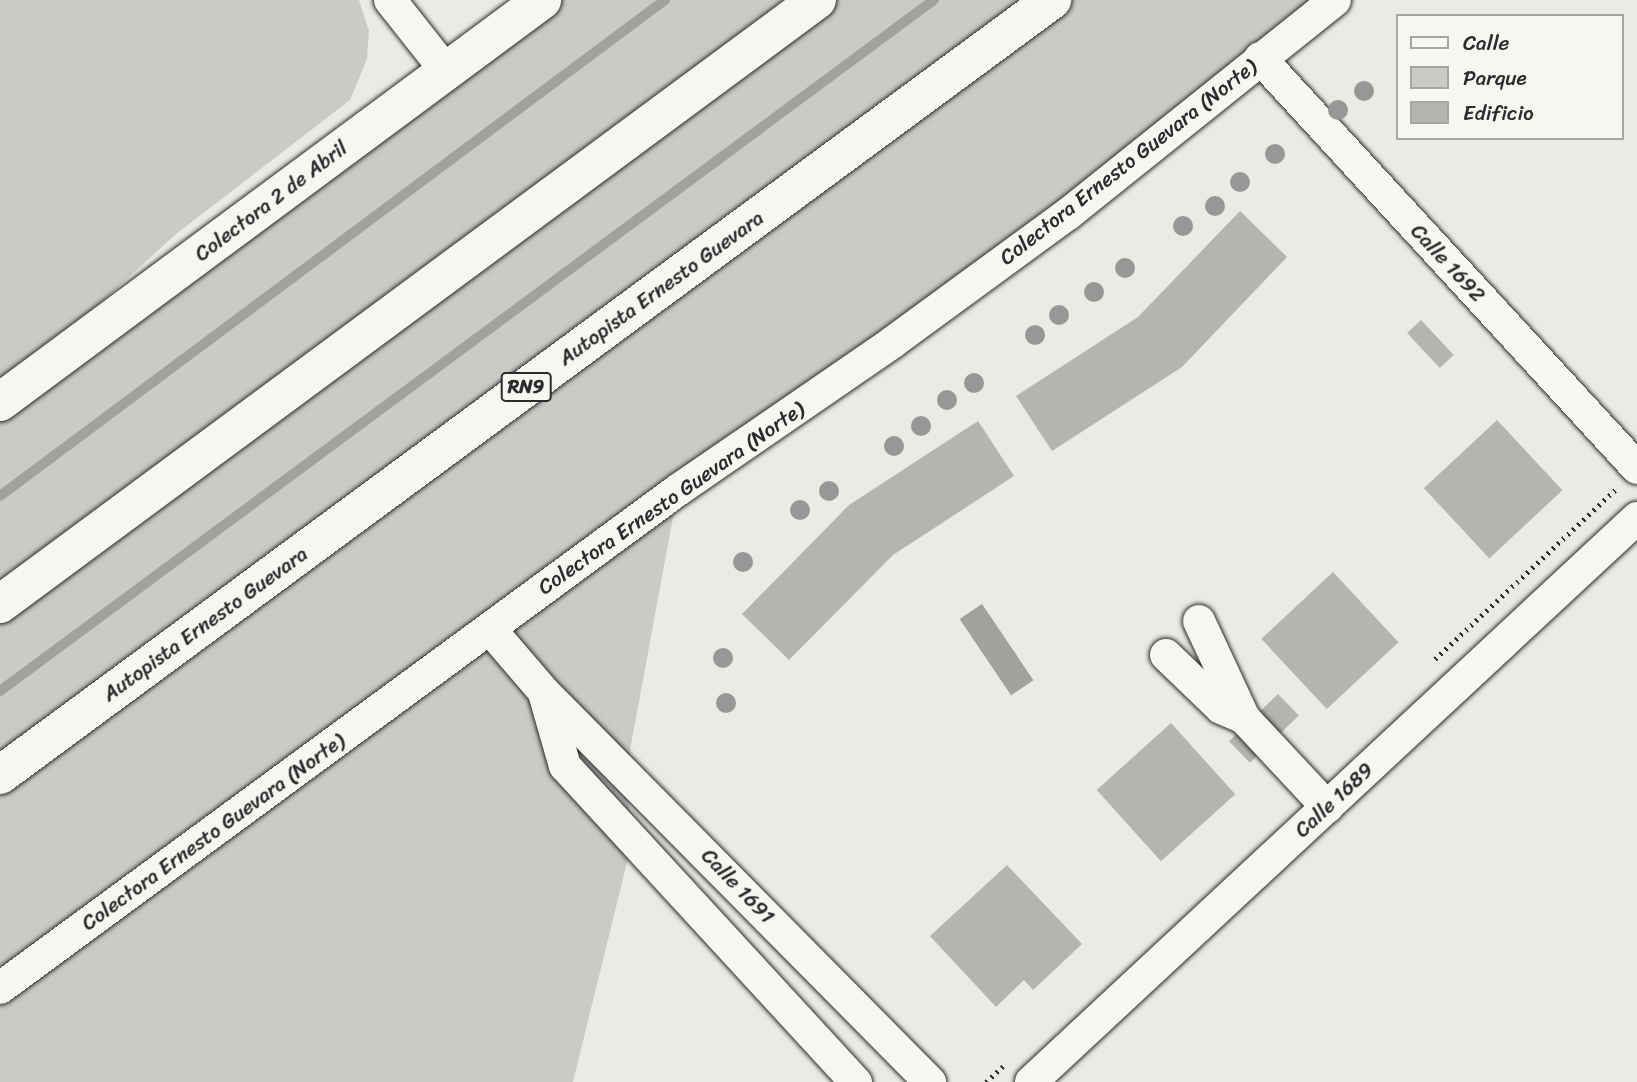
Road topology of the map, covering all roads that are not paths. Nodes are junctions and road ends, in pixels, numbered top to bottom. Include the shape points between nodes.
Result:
1 (390, 0) edge
2 (542, 0) edge
3 (817, 0) edge
4 (1052, 0) edge
5 (1335, 0) edge
6 (1260, 58) junction
7 (446, 71) junction
8 (0, 402) edge
9 (1637, 468) edge
10 (1637, 518) edge
11 (0, 604) edge
12 (1199, 621) dead end
13 (490, 629) junction
14 (1166, 655) dead end
15 (544, 692) junction
16 (1244, 718) junction
17 (0, 775) edge
18 (1327, 807) junction
19 (0, 988) edge
20 (856, 1082) edge
21 (930, 1082) edge
22 (1031, 1082) edge

1 - 7 street
2 - 7 main road, Colectora 2 de Abril
3 - 11 main road
4 - 17 main road, Autopista Ernesto Guevara / RN9
5 - 6 street, Colectora Ernesto Guevara (Norte)
6 - 9 street, Calle 1692
6 - 13 street, Colectora Ernesto Guevara (Norte) via 1035,238
7 - 8 main road, Colectora 2 de Abril
10 - 18 street, Calle 1689
12 - 16 street
13 - 15 street, Calle 1691
13 - 19 street, Colectora Ernesto Guevara (Norte)
14 - 16 street via 1221,708
15 - 20 street, Calle 1691 via 565,766
15 - 21 street, Calle 1691
16 - 18 street
18 - 22 street, Calle 1689

